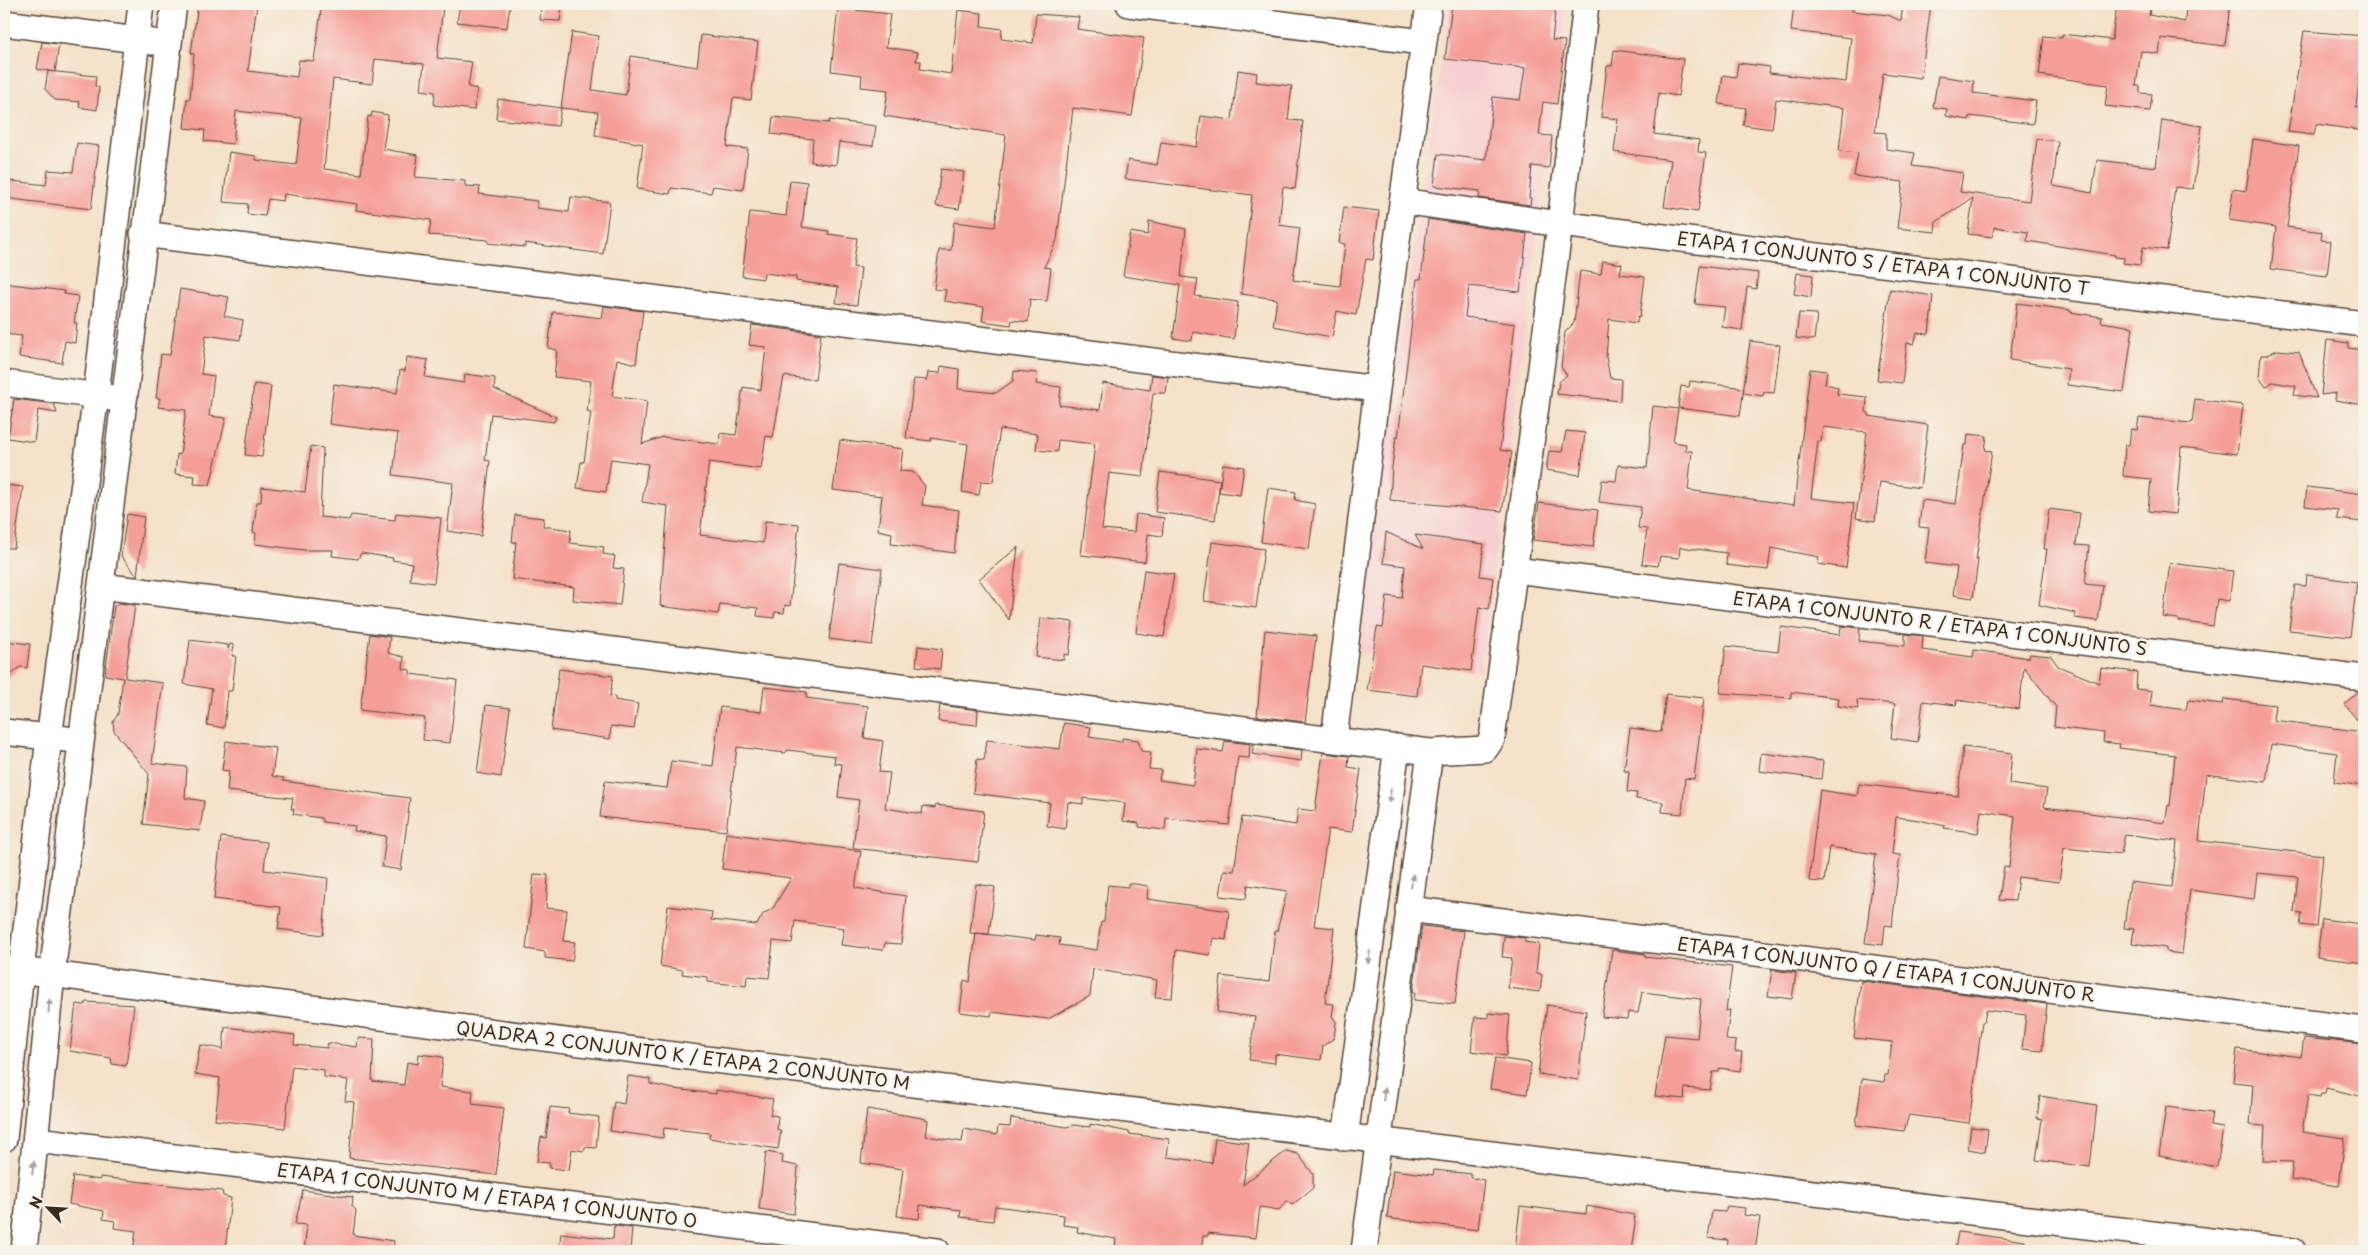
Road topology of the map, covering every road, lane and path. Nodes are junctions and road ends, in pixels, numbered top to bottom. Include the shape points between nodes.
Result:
1 (141, 4) edge
2 (174, 4) edge
3 (1129, 4) edge
4 (1428, 4) edge
5 (1586, 4) edge
6 (4, 23) edge
7 (136, 40) junction
8 (1422, 42) junction
9 (168, 44) junction
10 (1402, 201) junction
11 (1560, 224) junction
12 (143, 234) junction
13 (2364, 324) edge
14 (4, 383) edge
15 (1377, 389) junction
16 (96, 395) junction
17 (124, 399) junction
18 (1515, 570) junction
19 (101, 586) junction
20 (2364, 678) edge
21 (4, 732) edge
22 (49, 738) junction
23 (1334, 739) junction
24 (81, 741) junction
25 (1396, 747) junction
26 (1430, 752) junction
27 (1408, 909) junction
28 (12, 969) edge
29 (52, 974) junction
30 (2364, 1030) edge
31 (1345, 1138) junction
32 (4, 1139) edge
33 (37, 1140) junction
34 (1378, 1142) junction
35 (24, 1251) edge
36 (937, 1251) edge
37 (1364, 1251) edge
38 (2292, 1251) edge

1 - 7 street
2 - 9 street
3 - 8 street
4 - 8 street
5 - 11 street
6 - 7 street
7 - 9 street
7 - 16 street
8 - 10 street
9 - 12 street
10 - 11 street, ETAPA 1 CONJUNTO S / ETAPA 1 CONJUNTO T
10 - 15 street
11 - 13 street, ETAPA 1 CONJUNTO S / ETAPA 1 CONJUNTO T
11 - 18 street
12 - 15 street
12 - 17 street
14 - 16 street
15 - 23 street
16 - 17 street
16 - 22 street
17 - 19 street
18 - 20 street, ETAPA 1 CONJUNTO R / ETAPA 1 CONJUNTO S
18 - 26 street via 1492,739 1480,751
19 - 23 street
19 - 24 street
21 - 22 street
22 - 24 street
22 - 28 street
23 - 25 street
24 - 29 street
25 - 26 street
25 -> 31 street
27 -> 26 street
27 - 30 street, ETAPA 1 CONJUNTO Q / ETAPA 1 CONJUNTO R
34 -> 27 street
28 - 29 street, QUADRA 2 CONJUNTO K / ETAPA 2 CONJUNTO M
28 - 32 street
29 - 31 street, QUADRA 2 CONJUNTO K / ETAPA 2 CONJUNTO M
33 -> 29 street
31 - 34 street, QUADRA 2 CONJUNTO K / ETAPA 2 CONJUNTO M
35 -> 33 street
33 - 36 street, ETAPA 1 CONJUNTO M / ETAPA 1 CONJUNTO O
34 - 37 street
34 - 38 street, QUADRA 2 CONJUNTO K / ETAPA 2 CONJUNTO M

